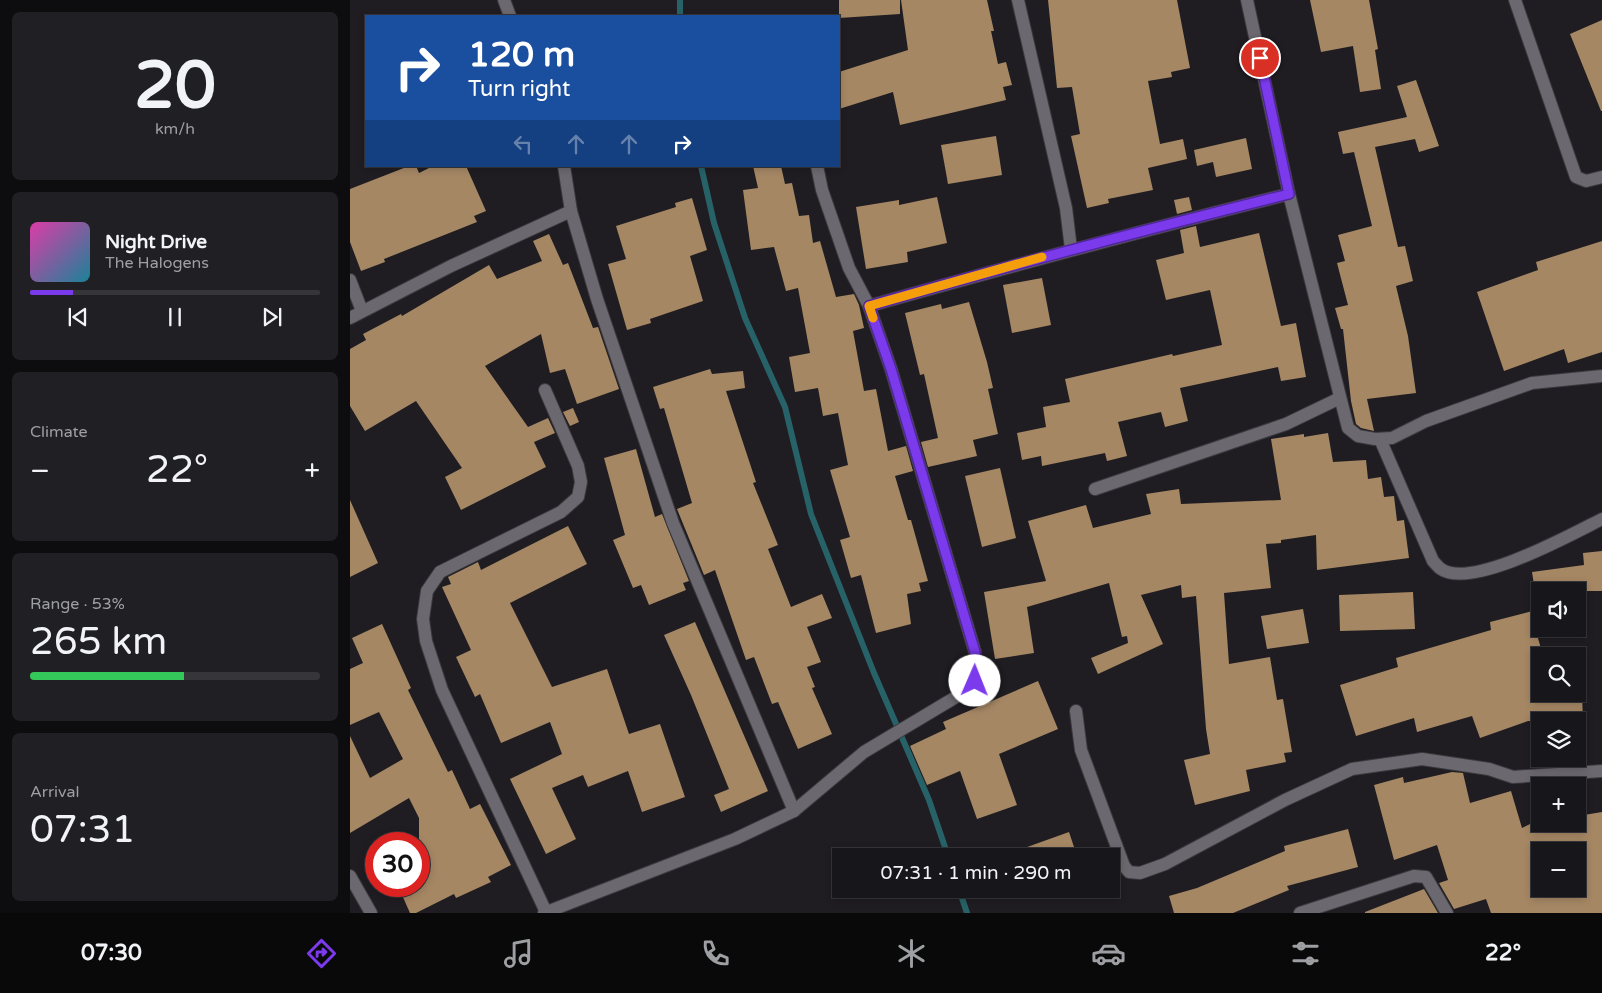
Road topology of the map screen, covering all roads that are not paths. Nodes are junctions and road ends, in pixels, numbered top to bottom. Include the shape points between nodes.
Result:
1 (504, 0) edge
2 (1018, 0) edge
3 (1247, 0) edge
4 (1515, 0) edge
5 (510, 15) edge
6 (564, 167) edge
7 (817, 167) edge
8 (1602, 177) edge
9 (1289, 194) junction
10 (571, 210) junction
11 (1071, 249) junction
12 (350, 280) edge
13 (869, 306) junction
14 (362, 311) junction
15 (350, 318) edge
16 (1602, 376) edge
17 (545, 390) dead end
18 (1340, 398) junction
19 (1380, 438) junction
20 (1096, 489) dead end
21 (1602, 519) edge
22 (1076, 711) dead end
23 (1602, 771) edge
24 (794, 811) junction
25 (350, 876) edge
26 (371, 913) edge
27 (545, 913) edge
28 (1300, 913) edge
29 (1447, 913) edge

1 - 5 street
2 - 11 street via 1066,208
3 - 9 street
4 - 8 street via 1576,177 1586,180
6 - 10 street
7 - 13 street via 849,268
9 - 11 street
9 - 18 street
10 - 14 street
10 - 24 street via 597,299 673,523
11 - 13 street
12 - 14 street
13 - 24 street via 891,369 975,652 975,681 971,688 864,752
14 - 15 street
16 - 19 street via 1532,383 1426,421 1392,438
17 - 27 street via 578,466 581,482 578,497 561,512 440,572 427,591 423,619 426,641 442,690
18 - 19 street via 1348,428 1358,436
18 - 20 street via 1286,424
19 - 21 street via 1433,561 1440,569 1449,572 1484,571 1534,553
22 - 23 street via 1081,750 1129,872 1140,873 1165,864 1285,800 1352,770 1422,759 1489,769 1513,777
24 - 27 street via 735,839
25 - 26 street
28 - 29 street via 1414,876 1426,877

